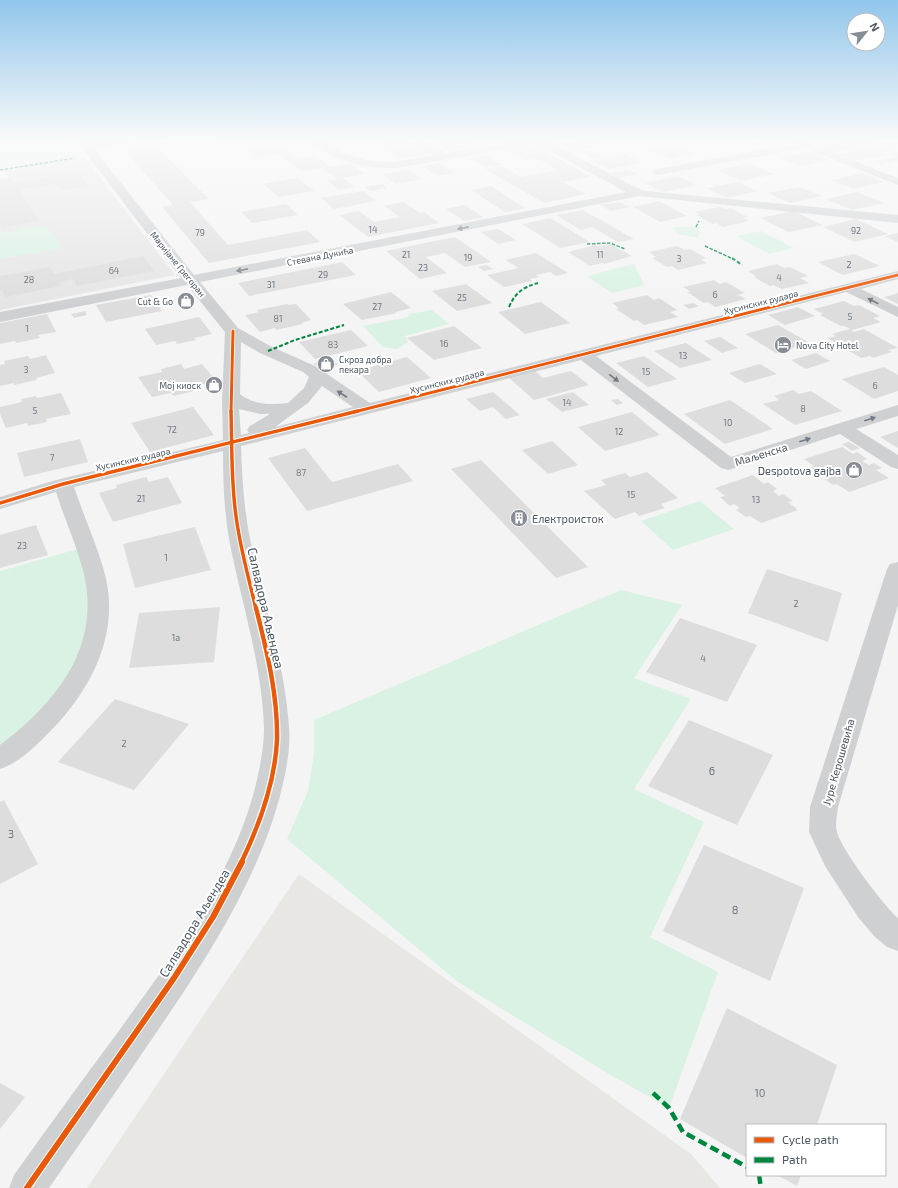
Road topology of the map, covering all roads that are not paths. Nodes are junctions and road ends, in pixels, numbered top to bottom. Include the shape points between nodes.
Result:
1 (123, 194) edge
2 (632, 194) edge
3 (647, 194) edge
4 (898, 219) edge
5 (898, 275) edge
6 (190, 280) junction
7 (848, 288) junction
8 (898, 313) edge
9 (0, 317) edge
10 (233, 331) junction
11 (582, 354) junction
12 (284, 358) junction
13 (233, 371) junction
14 (318, 376) junction
15 (231, 396) junction
16 (292, 407) junction
17 (366, 409) junction
18 (898, 410) edge
19 (270, 423) junction
20 (293, 428) junction
21 (842, 428) junction
22 (232, 443) junction
23 (898, 463) edge
24 (63, 484) junction
25 (0, 503) edge
26 (898, 569) edge
27 (0, 759) edge
28 (898, 937) edge
29 (27, 1188) edge

1 - 6 street, Маријане Грегоран
2 -> 6 street, Стевана Дукића
3 - 4 street
5 - 7 street, Хусинских рудара
6 - 9 street, Стевана Дукића
6 - 10 street, Маријане Грегоран
8 -> 7 street
7 - 11 street, Хусинских рудара
10 - 12 street, Маријане Грегоран
10 - 13 street
11 - 17 street, Хусинских рудара
11 -> 21 street, Маљенска via 728,464
12 - 13 street via 264,358
12 - 14 street, Маријане Грегоран
13 - 15 street
14 - 16 street via 314,388
17 -> 14 street, Маријане Грегоран
15 - 16 street via 254,408 269,410
15 - 19 street via 246,414
15 - 22 street
16 - 19 street
17 - 20 street, Хусинских рудара
21 -> 18 street, Маљенска
19 - 20 street
19 - 22 street
20 - 22 street, Хусинских рудара
21 - 23 street
22 - 24 street, Хусинских рудара
22 - 29 street, Салвадора Аљендеа via 236,518 268,655 277,725 276,747 265,800 240,866 209,923 140,1028
24 - 25 street, Хусинских рудара
24 - 27 street via 96,582 98,618 92,652 67,696 21,743
26 - 28 street, Јуре Керошевића via 824,807 823,832 835,858 869,908

